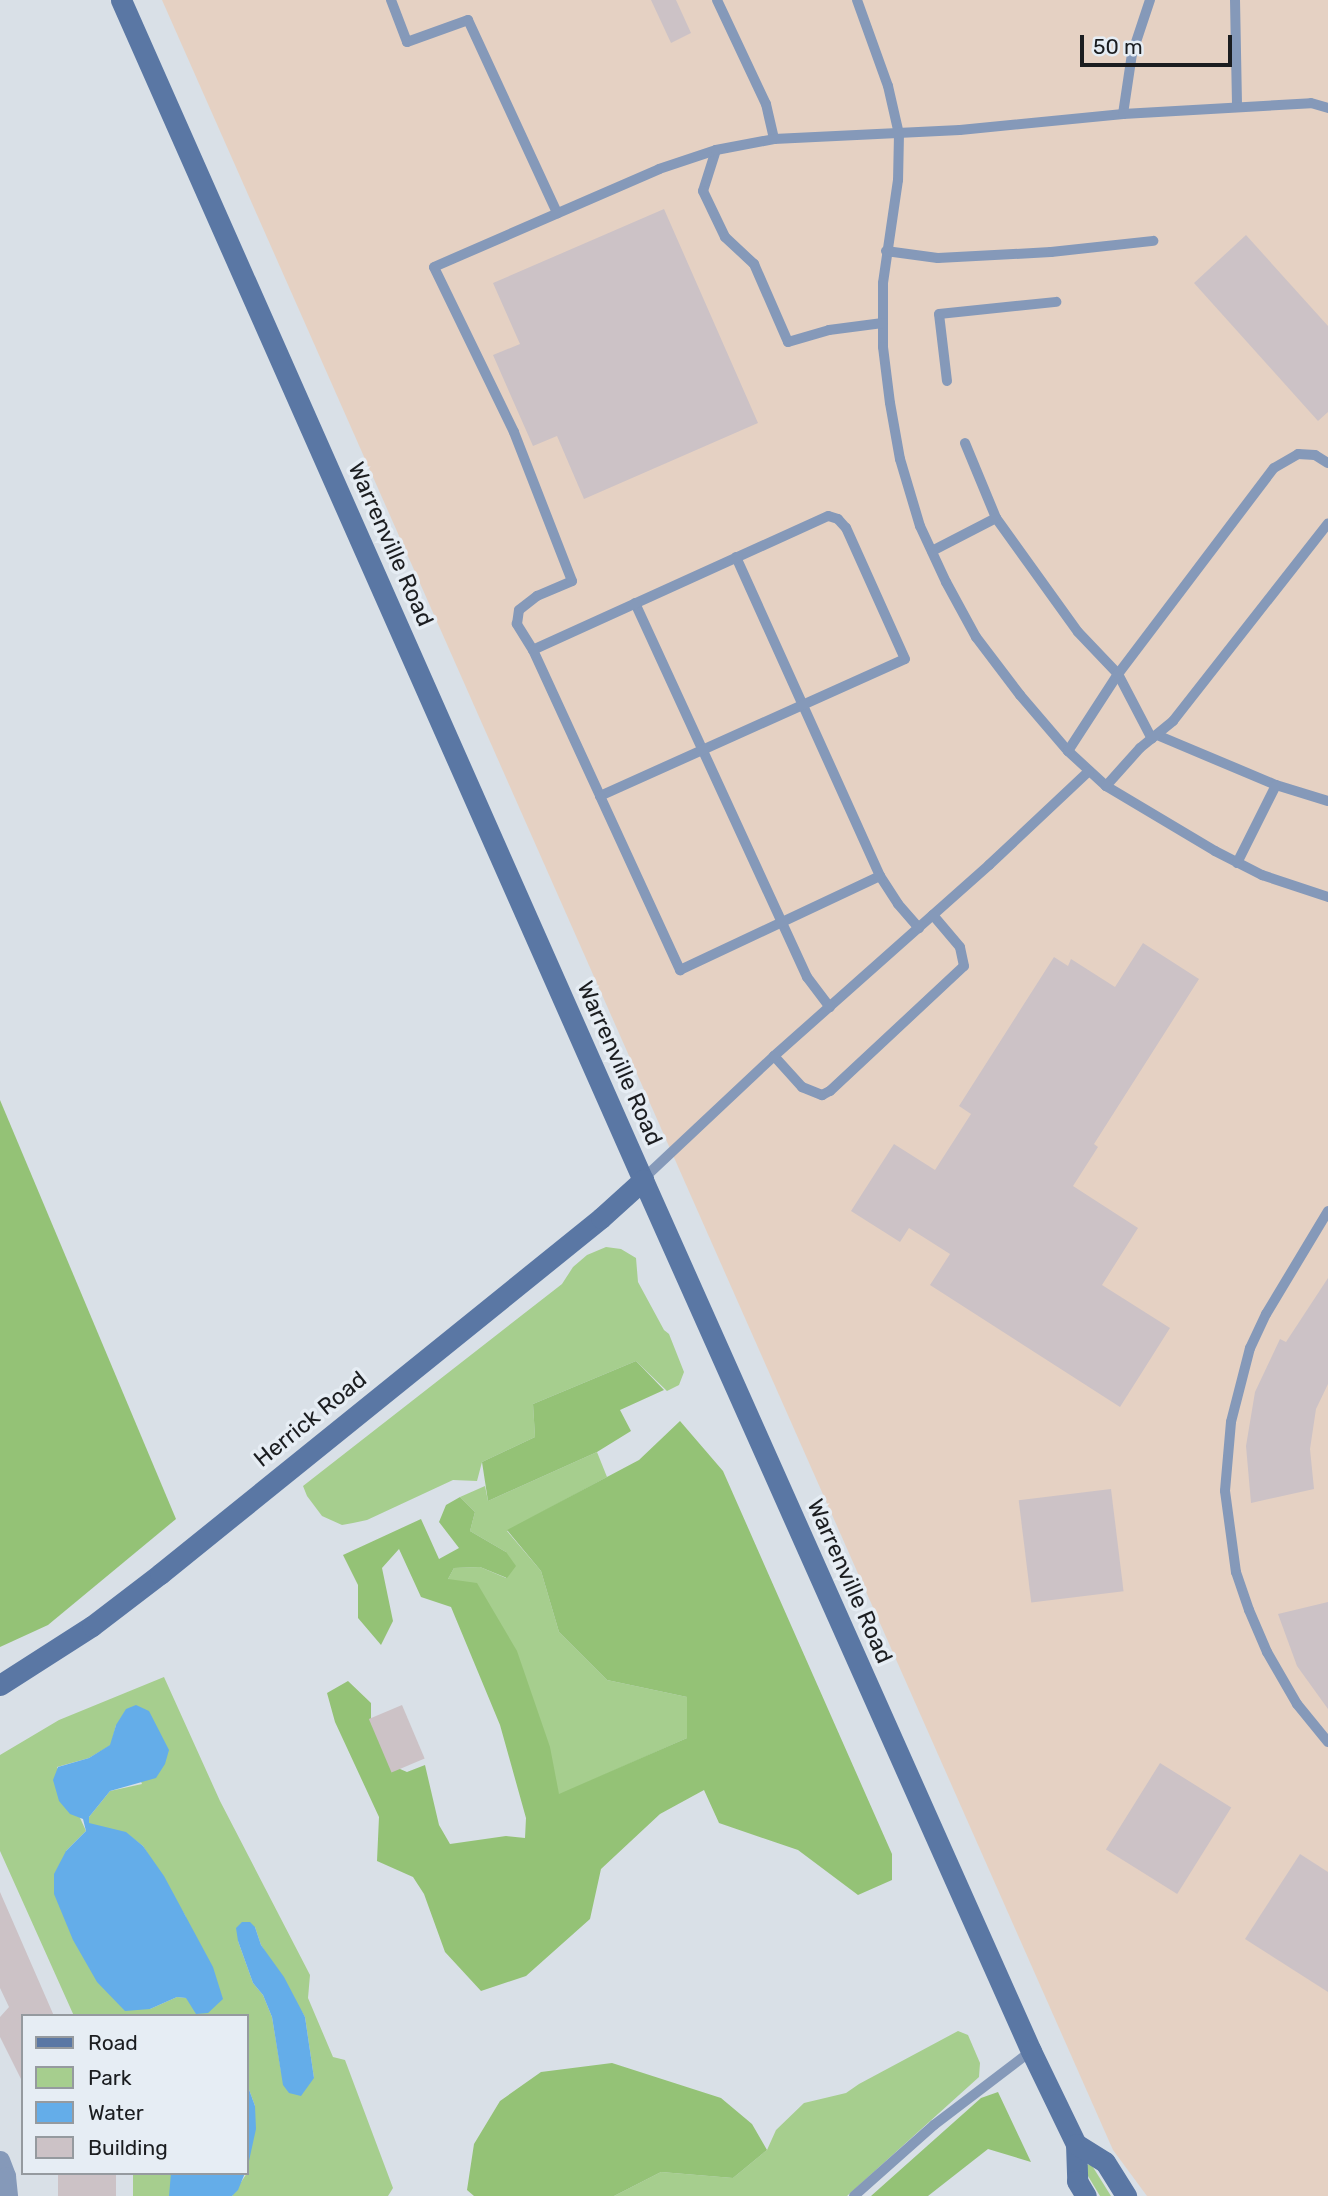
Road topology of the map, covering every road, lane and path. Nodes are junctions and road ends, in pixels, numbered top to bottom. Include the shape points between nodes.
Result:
1 (121, 0) edge
2 (391, 0) edge
3 (717, 0) edge
4 (856, 0) edge
5 (1150, 0) edge
6 (1235, 0) edge
7 (1237, 107) junction
8 (1328, 108) edge
9 (1124, 114) junction
10 (899, 134) junction
11 (774, 139) junction
12 (716, 150) junction
13 (557, 213) junction
14 (1153, 240) dead end
15 (886, 251) junction
16 (1056, 302) dead end
17 (883, 323) junction
18 (947, 381) dead end
19 (965, 443) dead end
20 (1328, 463) edge
21 (996, 518) junction
22 (1328, 523) edge
23 (932, 551) junction
24 (736, 557) junction
25 (635, 603) junction
26 (533, 650) junction
27 (1118, 674) junction
28 (803, 703) junction
29 (1154, 737) junction
30 (702, 750) junction
31 (1068, 751) junction
32 (1090, 771) junction
33 (1276, 785) junction
34 (1106, 786) junction
35 (600, 796) junction
36 (1328, 801) edge
37 (1237, 863) junction
38 (880, 876) junction
39 (1328, 897) edge
40 (933, 915) junction
41 (782, 923) junction
42 (919, 928) junction
43 (830, 1007) junction
44 (774, 1056) junction
45 (643, 1180) junction
46 (1328, 1211) edge
47 (0, 1685) edge
48 (1328, 1742) edge
49 (1031, 2051) junction
50 (1076, 2144) junction
51 (0, 2160) edge
52 (8, 2196) edge
53 (854, 2196) edge
54 (1086, 2196) edge
55 (1126, 2196) edge

1 - 45 main road, Warrenville Road
2 - 13 lane via 407,42 468,20
3 - 11 lane via 766,104
4 - 10 lane via 888,86
5 - 9 lane via 1132,54
6 - 7 lane
7 - 8 lane via 1311,103
7 - 9 lane
9 - 10 lane
10 - 11 lane
10 - 15 lane via 898,180
11 - 12 lane
12 - 13 lane
12 - 17 lane via 703,191 724,237 754,264 788,342 829,330
13 - 26 lane via 434,267 514,432 572,581 537,596 519,610 517,624
14 - 15 lane via 938,258
15 - 17 lane
16 - 18 lane via 939,314
17 - 23 lane via 900,459
19 - 21 lane
20 - 27 lane via 1315,455 1298,454 1274,468
21 - 23 lane
21 - 27 lane via 1078,632
22 - 29 lane via 1173,721
23 - 31 lane via 976,637
24 - 25 lane
24 - 28 lane
24 - 28 lane via 828,516 838,519 852,540 905,659
25 - 26 lane
25 - 30 lane
26 - 35 lane
27 - 29 lane
27 - 31 lane
28 - 30 lane
28 - 38 lane
29 - 33 lane
29 - 34 lane
30 - 35 lane
30 - 41 lane
31 - 32 lane
32 - 34 lane
32 - 40 lane
33 - 36 lane
33 - 37 lane
34 - 37 lane
35 - 41 lane via 680,970
37 - 39 lane
38 - 41 lane
38 - 42 lane
40 - 42 lane
40 - 44 lane via 960,947 964,966 830,1091 822,1095 802,1087
41 - 43 lane via 807,976
42 - 43 lane
43 - 44 lane
44 - 45 lane
45 - 47 main road, Herrick Road via 160,1574 92,1626
45 - 49 main road, Warrenville Road
46 - 48 lane via 1250,1348 1231,1422 1225,1491 1236,1572 1249,1610 1297,1704
49 - 50 main road, Warrenville Road
49 - 53 lane via 934,2125
50 - 54 main road, Warrenville Road via 1077,2181
50 - 55 main road via 1105,2162
51 - 52 street

